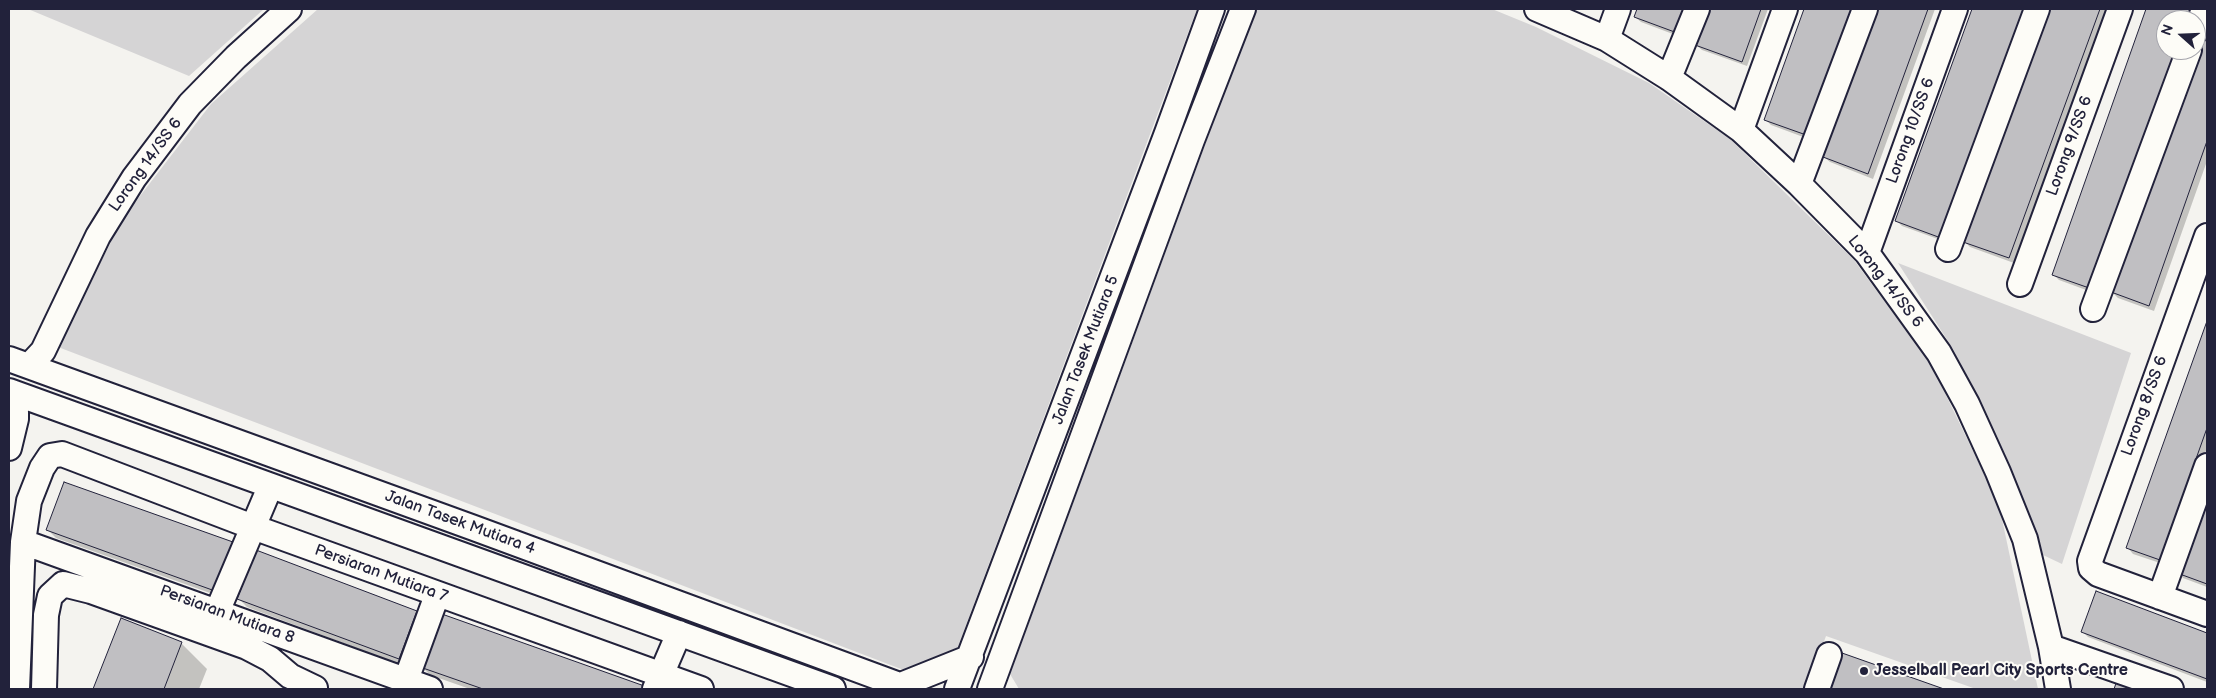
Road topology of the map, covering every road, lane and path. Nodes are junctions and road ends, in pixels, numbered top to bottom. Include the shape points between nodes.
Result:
1 (290, 9) edge
2 (1212, 9) edge
3 (1243, 9) edge
4 (1537, 9) edge
5 (1618, 9) edge
6 (1697, 9) edge
7 (1785, 9) edge
8 (1865, 9) edge
9 (1955, 9) edge
10 (2037, 9) edge
11 (2120, 9) edge
12 (1606, 39) junction
13 (2185, 60) edge
14 (1669, 78) junction
15 (1741, 130) junction
16 (1167, 133) junction
17 (1192, 140) junction
18 (1799, 184) junction
19 (2207, 236) edge
20 (1948, 249) dead end
21 (1867, 253) junction
22 (2020, 284) dead end
23 (2093, 309) dead end
24 (32, 362) edge
25 (9, 393) edge
26 (43, 404) junction
27 (12, 437) edge
28 (2207, 466) edge
29 (270, 487) junction
30 (253, 527) junction
31 (474, 528) junction
32 (23, 542) junction
33 (463, 557) junction
34 (71, 559) junction
35 (63, 584) junction
36 (437, 595) junction
37 (2160, 597) junction
38 (217, 612) junction
39 (2207, 614) edge
40 (679, 633) junction
41 (2051, 647) junction
42 (327, 652) junction
43 (1829, 656) dead end
44 (971, 657) junction
45 (406, 680) junction
46 (658, 682) edge
47 (997, 683) edge
48 (905, 687) edge
49 (17, 689) edge
50 (44, 689) edge
51 (314, 689) edge
52 (430, 689) edge
53 (702, 689) edge
54 (833, 689) edge
55 (957, 689) edge
56 (1817, 689) edge
57 (2058, 689) edge
58 (2172, 689) edge

1 - 24 street, Lorong 14/SS 6 via 190,104 134,178 98,236
2 - 16 street, Jalan Tasek Mutiara 5
3 - 17 street, Jalan Tasek Mutiara 5
4 - 12 street, Lorong 14/SS 6
5 - 12 street
6 - 14 street
7 - 15 street
8 - 18 street
9 - 21 street, Lorong 10/SS 6
10 - 20 street
11 - 22 street, Lorong 9/SS 6
12 - 14 street, Lorong 14/SS 6
13 - 23 street
14 - 15 street, Lorong 14/SS 6
15 - 18 street, Lorong 14/SS 6
16 - 17 street
16 - 44 street, Jalan Tasek Mutiara 5
17 - 47 street, Jalan Tasek Mutiara 5
18 - 21 street, Lorong 14/SS 6
19 - 37 street, Lorong 8/SS 6 via 2090,561 2091,568 2098,574
21 - 41 street, Lorong 14/SS 6 via 1939,353 1967,404 2025,538
24 - 31 street, Jalan Tasek Mutiara 4
25 - 26 street, Jalan Tasek Mutiara 4
25 - 27 street via 16,412
26 - 27 street via 28,411
26 - 29 street, Jalan Tasek Mutiara 4
28 - 37 street
29 - 30 street
29 - 33 street, Jalan Tasek Mutiara 4
30 - 32 street, Persiaran Mutiara 7 via 62,454 50,456 42,468 29,501
30 - 36 street, Persiaran Mutiara 7
30 - 38 street
31 - 33 street
31 - 48 street, Jalan Tasek Mutiara 4
32 - 34 street, Persiaran Mutiara 8
32 - 49 street
33 - 40 street, Jalan Tasek Mutiara 4
34 - 35 street
34 - 38 street, Persiaran Mutiara 8
35 - 50 street via 50,596 46,615
35 - 51 street via 247,646
36 - 45 street
36 - 46 street, Persiaran Mutiara 7
37 - 39 street
38 - 42 street, Persiaran Mutiara 8
40 - 46 street
40 - 54 street, Jalan Tasek Mutiara 4
41 - 57 street, Lorong 14/SS 6
41 - 58 street
42 - 45 street, Persiaran Mutiara 8
42 - 51 street
43 - 56 street
44 - 48 street
44 - 55 street, Jalan Tasek Mutiara 5
45 - 52 street, Persiaran Mutiara 8
46 - 53 street, Persiaran Mutiara 7

